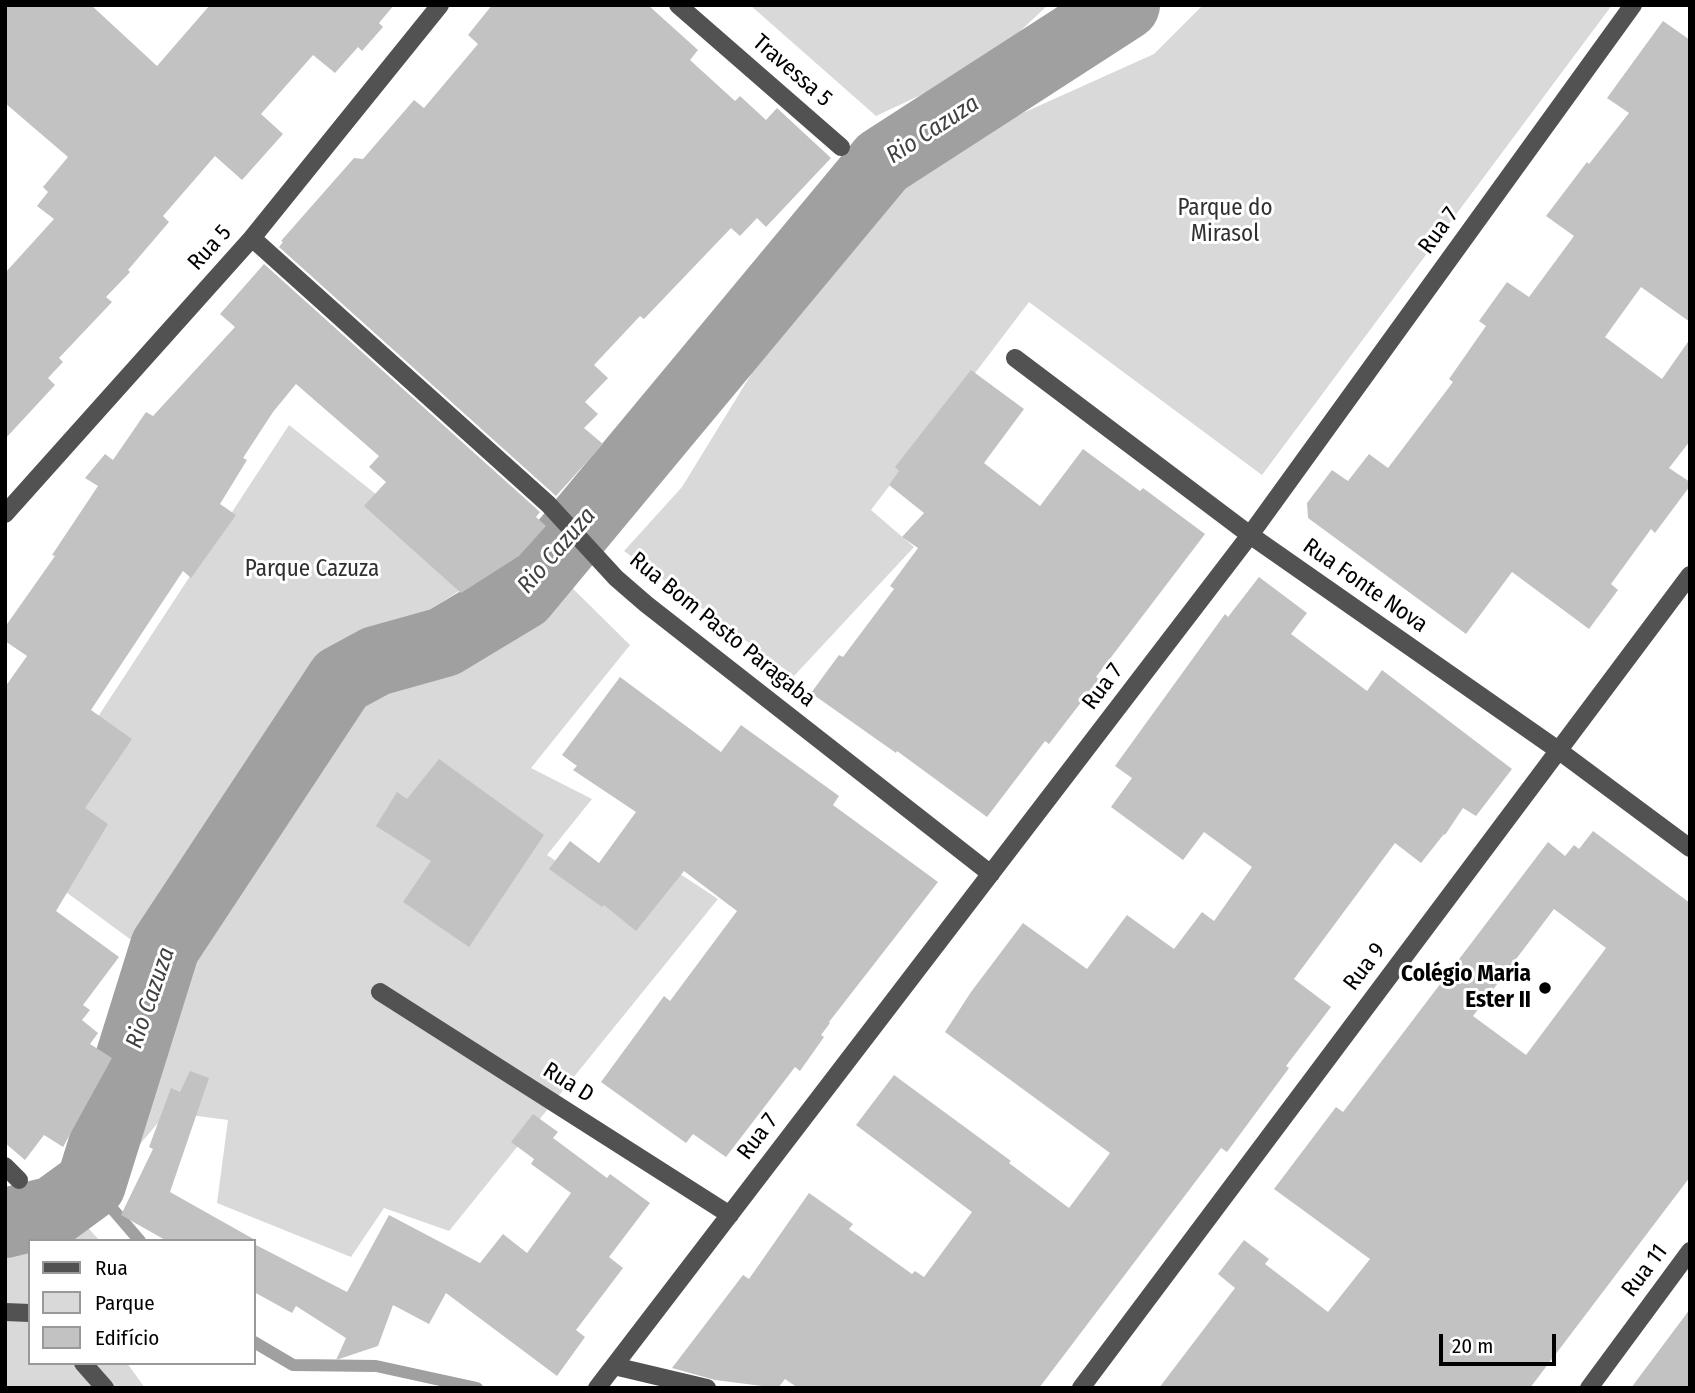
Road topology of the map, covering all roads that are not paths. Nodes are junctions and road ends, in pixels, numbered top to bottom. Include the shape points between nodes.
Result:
1 (440, 5) edge
2 (678, 5) edge
3 (1633, 5) edge
4 (841, 147) dead end
5 (252, 238) junction
6 (1015, 358) dead end
7 (5, 514) edge
8 (1250, 535) junction
9 (1690, 575) edge
10 (1558, 750) junction
11 (1690, 848) edge
12 (991, 874) junction
13 (380, 992) dead end
14 (5, 1166) edge
15 (19, 1180) dead end
16 (730, 1214) junction
17 (1690, 1251) edge
18 (5, 1312) edge
19 (28, 1313) edge
20 (85, 1365) edge
21 (614, 1366) junction
22 (105, 1388) edge
23 (597, 1388) edge
24 (707, 1388) edge
25 (1081, 1388) edge
26 (1589, 1388) edge

1 - 5 street, Rua 5
2 - 4 street, Travessa 5
3 - 8 street, Rua 7
5 - 7 street, Rua 5
5 - 12 street, Rua Bom Pasto Paragaba via 548,504 646,604
6 - 8 street, Rua Fonte Nova
8 - 10 street, Rua Fonte Nova
8 - 12 street, Rua 7
9 - 10 street, Rua 9
10 - 11 street, Rua Fonte Nova
10 - 25 street, Rua 9
12 - 16 street, Rua 7
13 - 16 street, Rua D
14 - 15 street
16 - 21 street, Rua 7
17 - 26 street, Rua 11
18 - 19 street
20 - 22 street
21 - 23 street, Rua 7
21 - 24 street

